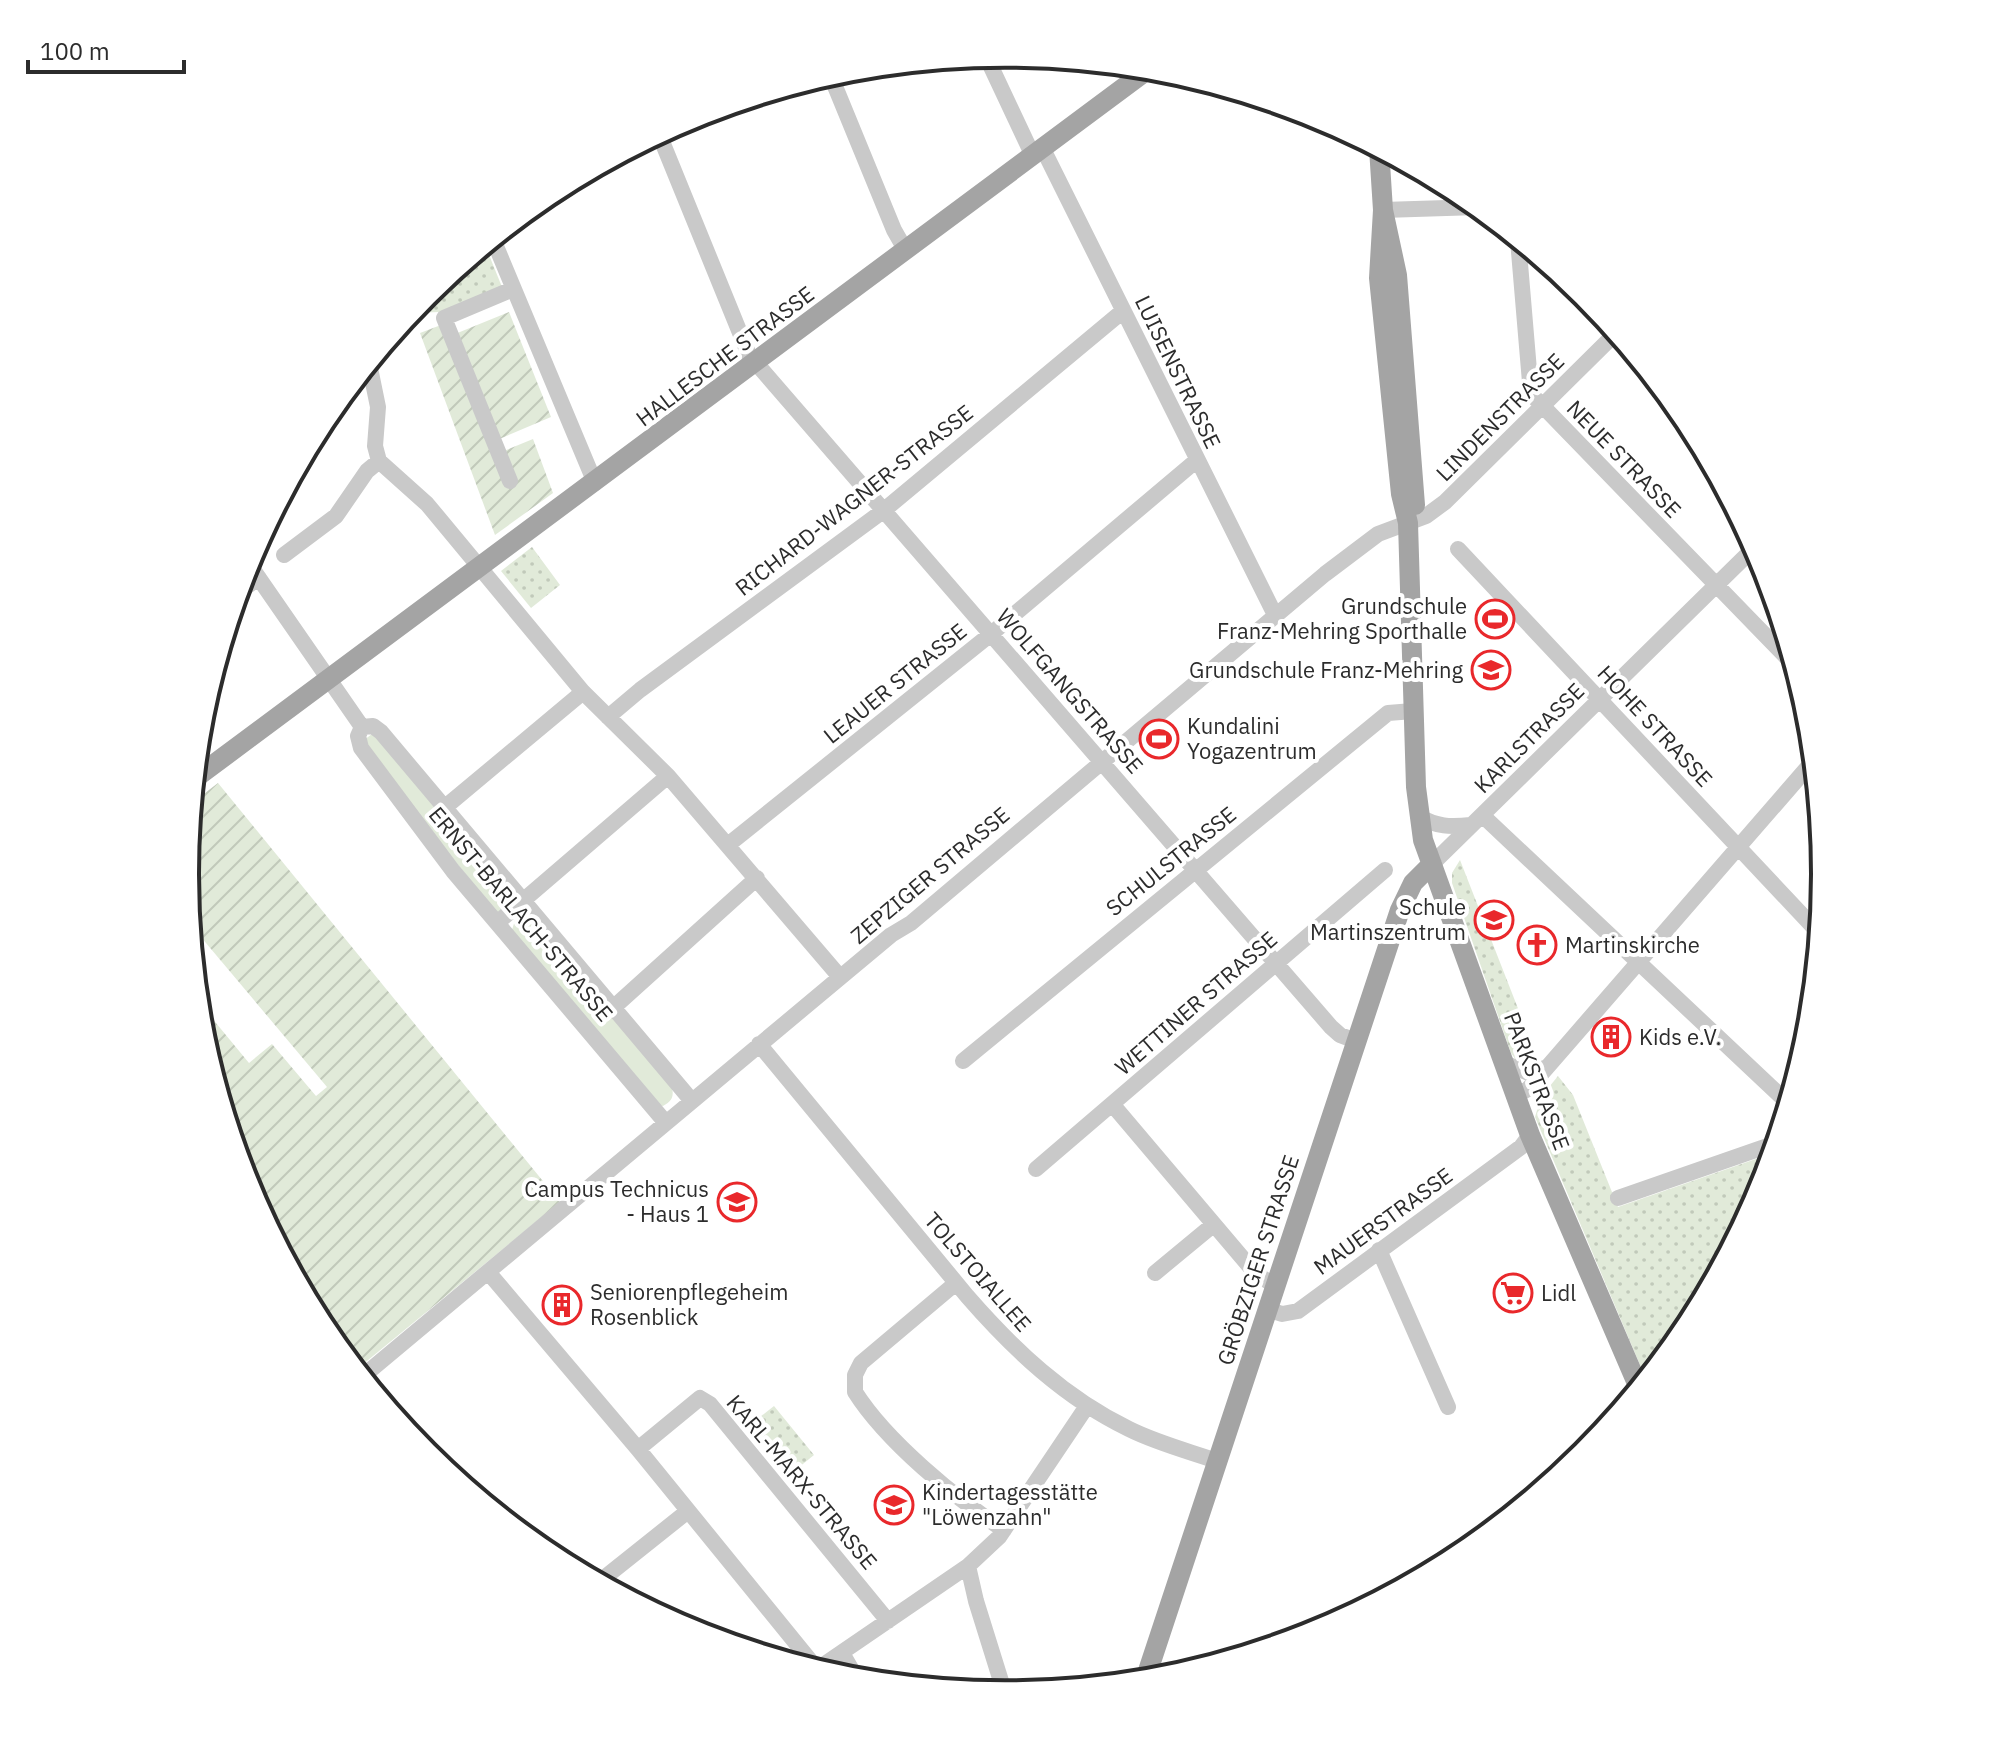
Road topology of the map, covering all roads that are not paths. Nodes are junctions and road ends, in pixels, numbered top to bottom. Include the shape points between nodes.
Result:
1 (993, 68) edge
2 (1135, 79) edge
3 (835, 86) edge
4 (663, 144) edge
5 (1038, 152) junction
6 (1380, 161) edge
7 (1458, 208) edge
8 (1383, 210) junction
9 (497, 249) edge
10 (906, 251) junction
11 (1519, 254) edge
12 (513, 289) junction
13 (1123, 311) junction
14 (1609, 340) edge
15 (755, 363) junction
16 (372, 376) edge
17 (1542, 405) junction
18 (1197, 460) junction
19 (379, 461) junction
20 (510, 481) dead end
21 (595, 483) junction
22 (883, 511) junction
23 (1408, 523) junction
24 (1458, 549) dead end
25 (284, 555) dead end
26 (1746, 556) edge
27 (479, 569) junction
28 (257, 575) edge
29 (259, 578) junction
30 (254, 581) edge
31 (1717, 585) junction
32 (1275, 615) junction
33 (991, 634) junction
34 (1779, 649) edge
35 (327, 681) junction
36 (583, 692) junction
37 (1599, 698) junction
38 (1413, 711) junction
39 (608, 717) junction
40 (362, 727) junction
41 (1101, 761) junction
42 (206, 770) edge
43 (1804, 771) edge
44 (668, 776) junction
45 (444, 808) junction
46 (1418, 816) junction
47 (1476, 820) junction
48 (729, 844) junction
49 (1738, 847) junction
50 (1432, 864) junction
51 (1196, 869) junction
52 (1385, 870) dead end
53 (757, 878) junction
54 (523, 900) junction
55 (497, 923) junction
56 (1809, 923) edge
57 (1638, 961) junction
58 (1278, 963) junction
59 (840, 977) junction
60 (614, 1007) junction
61 (1356, 1041) junction
62 (759, 1044) junction
63 (963, 1061) dead end
64 (1504, 1063) junction
65 (1547, 1067) junction
66 (1516, 1095) junction
67 (1780, 1095) edge
68 (692, 1101) junction
69 (1112, 1104) junction
70 (666, 1123) junction
71 (1530, 1145) junction
72 (1763, 1148) edge
73 (1036, 1169) dead end
74 (1618, 1198) dead end
75 (1213, 1225) junction
76 (1379, 1250) junction
77 (488, 1272) junction
78 (1155, 1273) dead end
79 (956, 1283) junction
80 (1274, 1285) junction
81 (1267, 1309) junction
82 (1605, 1312) junction
83 (370, 1370) edge
84 (1634, 1377) edge
85 (1629, 1383) edge
86 (1087, 1406) junction
87 (1448, 1407) dead end
88 (638, 1449) junction
89 (1217, 1461) junction
90 (688, 1511) junction
91 (1004, 1530) junction
92 (968, 1566) junction
93 (608, 1575) edge
94 (888, 1621) junction
95 (842, 1653) junction
96 (806, 1655) edge
97 (830, 1661) edge
98 (849, 1665) edge
99 (1149, 1667) edge
100 (1001, 1680) edge

1 - 5 street, LUISENSTRASSE
2 - 5 main road, HALLESCHE STRASSE
3 - 10 street
4 - 15 street, WOLFGANGSTRASSE
5 - 10 main road, HALLESCHE STRASSE
5 - 13 street, LUISENSTRASSE
6 - 8 main road, PARKSTRASSE
7 - 8 street
8 - 23 main road, PARKSTRASSE via 1397,275 1415,492
9 - 12 street
10 - 15 main road, HALLESCHE STRASSE
11 - 17 street, NEUE STRASSE via 1531,394
12 - 20 street via 444,318
12 - 21 street
13 - 18 street, LUISENSTRASSE
13 - 22 street, RICHARD-WAGNER-STRASSE
14 - 17 street, LINDENSTRASSE
15 - 21 main road, HALLESCHE STRASSE
15 - 22 street, WOLFGANGSTRASSE
16 - 19 street
17 - 23 street, LINDENSTRASSE via 1445,502
17 - 31 street, NEUE STRASSE
18 - 32 street, LUISENSTRASSE
18 - 33 street, LEAUER STRASSE
19 - 25 street via 336,516
19 - 27 street via 427,504
21 - 27 main road, HALLESCHE STRASSE
22 - 33 street, WOLFGANGSTRASSE
22 - 39 street, RICHARD-WAGNER-STRASSE
23 - 32 street, ZEPZIGER STRASSE via 1378,534
23 - 38 main road, PARKSTRASSE
24 - 37 street, HOHE STRASSE
26 - 31 street, KARLSTRASSE
27 - 35 main road, HALLESCHE STRASSE
27 - 36 street
28 - 29 street, ERNST-BARLACH-STRASSE
29 - 30 street
29 - 35 street, ERNST-BARLACH-STRASSE
31 - 34 street, NEUE STRASSE
31 - 37 street, KARLSTRASSE
32 - 41 street, ZEPZIGER STRASSE
33 - 41 street, WOLFGANGSTRASSE
33 - 48 street, LEAUER STRASSE
35 - 40 street, ERNST-BARLACH-STRASSE
35 - 42 main road, HALLESCHE STRASSE
36 - 39 street
36 - 45 street
37 - 47 street, KARLSTRASSE
37 - 49 street, HOHE STRASSE
38 - 46 main road, PARKSTRASSE
38 - 51 street, SCHULSTRASSE via 1388,713
39 - 44 street
40 - 45 street, ERNST-BARLACH-STRASSE via 381,732
40 - 55 street, ERNST-BARLACH-STRASSE via 361,748
41 - 51 street, WOLFGANGSTRASSE
41 - 59 street, ZEPZIGER STRASSE
43 - 49 street
44 - 48 street
44 - 54 street
45 - 54 street, ERNST-BARLACH-STRASSE
46 - 47 street, KARLSTRASSE via 1440,826
46 - 50 main road, PARKSTRASSE
47 - 50 street, KARLSTRASSE
47 - 57 street
48 - 53 street
49 - 56 street, HOHE STRASSE
49 - 57 street
50 - 61 main road, GRÖBZIGER STRASSE via 1404,898
50 - 64 main road, PARKSTRASSE
51 - 58 street, WOLFGANGSTRASSE
51 - 63 street, SCHULSTRASSE
52 - 58 street, WETTINER STRASSE
53 - 59 street
53 - 60 street via 654,968 648,988
54 - 55 street
54 - 60 street, ERNST-BARLACH-STRASSE
55 - 70 street, ERNST-BARLACH-STRASSE
57 - 65 street
57 - 67 street
58 - 61 street, WOLFGANGSTRASSE via 1331,1027
58 - 69 street, WETTINER STRASSE
59 - 62 street, ZEPZIGER STRASSE
60 - 68 street, ERNST-BARLACH-STRASSE
61 - 80 main road, GRÖBZIGER STRASSE
62 - 68 street, ZEPZIGER STRASSE
62 - 79 street, TOLSTOIALLEE
64 - 65 street via 1529,1073
64 - 66 main road, PARKSTRASSE
65 - 66 street
66 - 71 main road, PARKSTRASSE
68 - 70 street, ZEPZIGER STRASSE
69 - 73 street, WETTINER STRASSE
69 - 75 street
70 - 77 street, ZEPZIGER STRASSE
71 - 76 street, MAUERSTRASSE
71 - 82 main road, PARKSTRASSE
72 - 74 street
75 - 78 street
75 - 80 street via 1256,1274
76 - 81 street, MAUERSTRASSE via 1298,1311 1282,1314
76 - 87 street
77 - 83 street, ZEPZIGER STRASSE
77 - 88 street
79 - 86 street, TOLSTOIALLEE via 1039,1370
79 - 91 street via 861,1363 855,1392 897,1442
80 - 81 main road, GRÖBZIGER STRASSE
81 - 89 main road, GRÖBZIGER STRASSE
82 - 84 main road, PARKSTRASSE
82 - 85 street, PARKSTRASSE via 1601,1316
86 - 89 street, TOLSTOIALLEE via 1130,1429
86 - 91 street
88 - 90 street
88 - 94 street, KARL-MARX-STRASSE via 700,1398 710,1404
89 - 99 main road, GRÖBZIGER STRASSE
90 - 93 street
90 - 96 street
91 - 92 street
92 - 94 street
92 - 100 street
94 - 95 street
95 - 97 street
95 - 98 street

